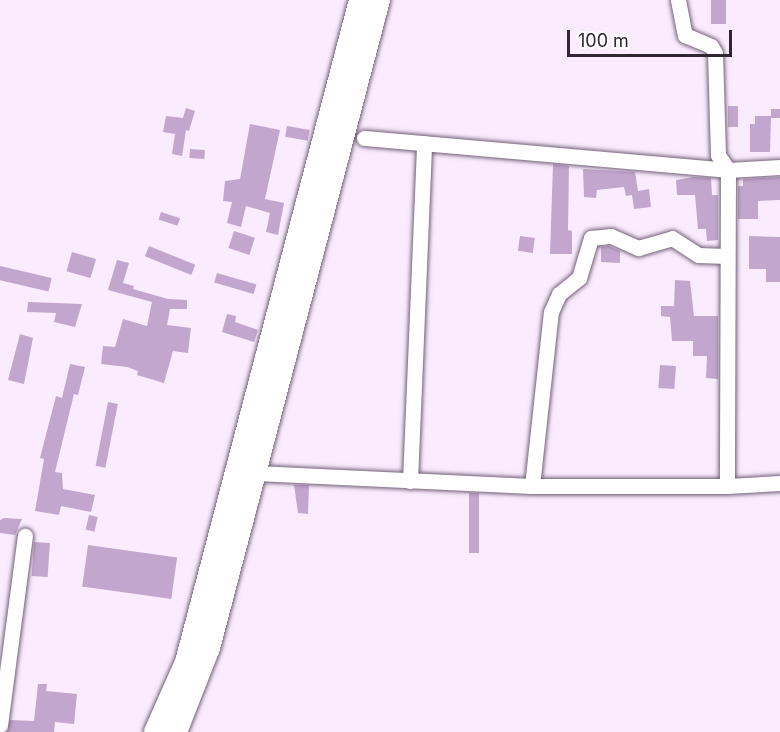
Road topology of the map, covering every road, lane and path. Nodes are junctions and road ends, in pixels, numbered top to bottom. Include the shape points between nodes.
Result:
1 (360, 0) edge
2 (380, 0) edge
3 (678, 0) edge
4 (364, 138) dead end
5 (424, 143) junction
6 (780, 167) edge
7 (728, 170) junction
8 (728, 256) junction
9 (256, 473) junction
10 (410, 481) junction
11 (780, 483) edge
12 (532, 486) junction
13 (727, 486) junction
14 (25, 536) dead end
15 (0, 725) edge
16 (155, 732) edge
17 (176, 732) edge

1 - 16 highway via 186,662
2 - 9 highway
3 - 7 street via 685,35 714,48 716,145
4 - 5 street
5 - 7 street
5 - 10 street
6 - 7 street
7 - 8 street
8 - 12 street via 698,255 672,238 638,248 611,236 591,238 579,278 559,294 551,312
8 - 13 street
9 - 10 street
9 - 17 highway via 209,648
10 - 12 street
11 - 13 street
12 - 13 street
14 - 15 street

